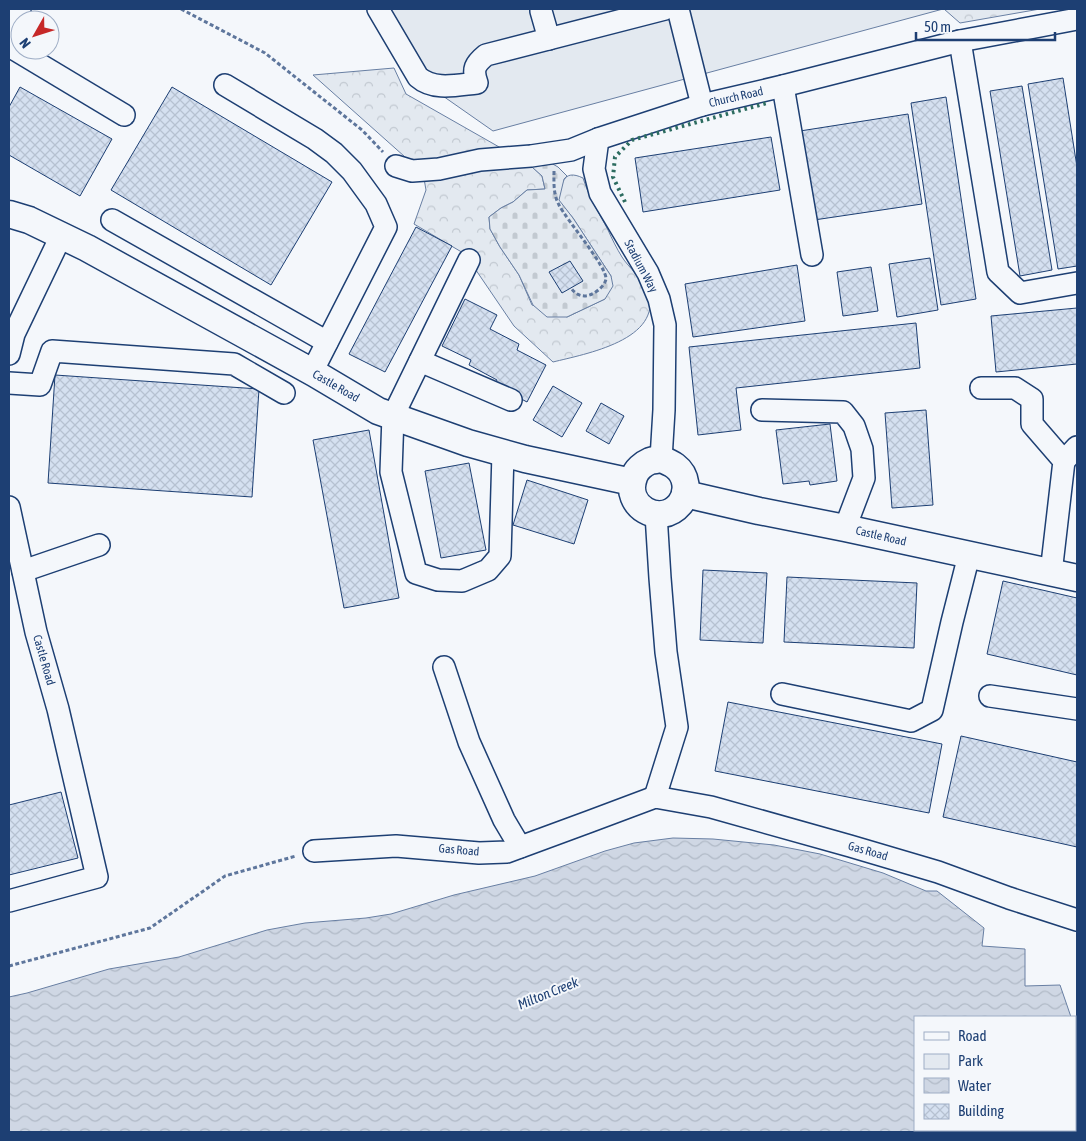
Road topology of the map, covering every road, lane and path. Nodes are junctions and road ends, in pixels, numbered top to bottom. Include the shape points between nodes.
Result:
1 (20, 9) edge
2 (181, 9) edge
3 (378, 9) edge
4 (541, 9) edge
5 (665, 9) edge
6 (678, 9) edge
7 (1077, 19) edge
8 (9, 28) edge
9 (549, 39) junction
10 (960, 42) junction
11 (9, 46) edge
12 (225, 85) dead end
13 (783, 86) junction
14 (702, 104) junction
15 (124, 115) dead end
16 (598, 139) junction
17 (562, 151) junction
18 (396, 166) joint
19 (9, 214) edge
20 (112, 220) dead end
21 (61, 236) junction
22 (812, 254) dead end
23 (469, 260) dead end
24 (1077, 283) edge
25 (571, 288) dead end
26 (327, 342) junction
27 (9, 354) edge
28 (420, 361) junction
29 (312, 372) junction
30 (9, 383) edge
31 (981, 388) dead end
32 (284, 393) dead end
33 (511, 400) dead end
34 (762, 410) dead end
35 (393, 416) junction
36 (503, 453) junction
37 (1071, 454) edge
38 (661, 459) junction
39 (632, 482) junction
40 (685, 494) junction
41 (9, 507) edge
42 (656, 514) junction
43 (845, 528) junction
44 (99, 545) dead end
45 (969, 555) junction
46 (22, 571) junction
47 (1050, 573) junction
48 (1077, 578) edge
49 (444, 667) dead end
50 (782, 694) dead end
51 (990, 696) dead end
52 (1077, 709) edge
53 (655, 797) junction
54 (520, 847) junction
55 (314, 851) joint
56 (9, 901) edge
57 (1077, 920) edge
58 (9, 966) edge

1 - 8 street
2 - 18 path via 265,53 362,130
3 - 9 street via 418,77 430,84 477,83 475,66 486,55
4 - 9 street
5 - 9 street
6 - 14 street
7 - 10 street, Church Road
10 - 13 street, Church Road
10 - 24 street via 998,272 1020,293
11 - 15 street
12 - 26 street via 334,152 376,204 386,227
13 - 14 street, Church Road
13 - 22 street
14 - 16 street, Church Road
16 - 17 street, Church Road
16 - 38 street, Stadium Way via 594,169 600,193 648,273 659,299 665,326
17 - 18 street, Church Road via 412,171
17 - 25 path via 554,192 558,204 598,262 606,281 588,296 580,296
19 - 21 main road, Castle Road
20 - 26 street
21 - 27 street via 14,334
21 - 29 main road, Castle Road
23 - 28 street
26 - 29 street
28 - 33 street
28 - 35 street
29 - 35 main road, Castle Road
30 - 32 street via 40,385 52,351 234,364
31 - 37 street via 1015,388 1032,399 1032,424
34 - 43 street via 843,412 854,426 862,450 864,478
35 - 36 main road, Castle Road
35 - 36 street via 391,472 416,572 423,575 438,580 462,581 488,570 500,556
36 - 39 main road, Castle Road
37 - 47 street
38 - 39 main road via 641,466
38 - 40 main road via 680,470 686,485
39 - 42 main road via 632,491 640,507
40 - 42 main road via 677,507 664,514
40 - 43 main road, Castle Road
41 - 46 street, Castle Road
42 - 53 street via 666,652 677,727
43 - 45 main road, Castle Road
44 - 46 street
45 - 47 main road, Castle Road
45 - 50 street via 932,710 910,721
46 - 56 street, Castle Road via 97,877
47 - 48 main road, Castle Road
49 - 54 street via 469,742 504,820
51 - 52 street
53 - 54 street, Gas Road
53 - 57 street, Gas Road via 711,807 850,846 938,872
54 - 55 street, Gas Road via 507,852 396,846
55 - 58 path via 225,876 150,928

